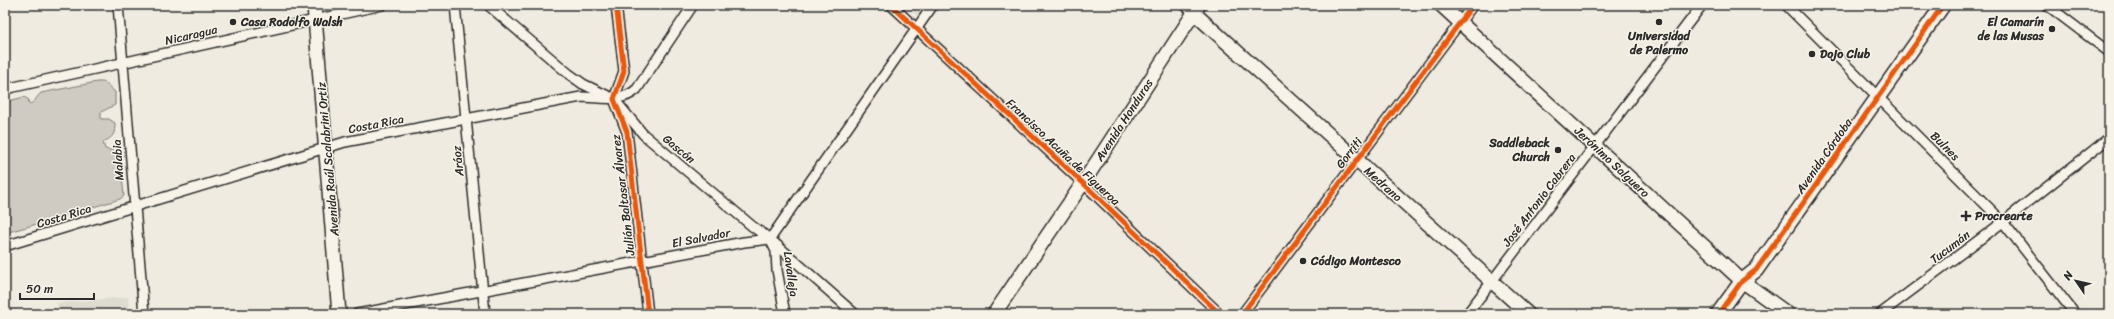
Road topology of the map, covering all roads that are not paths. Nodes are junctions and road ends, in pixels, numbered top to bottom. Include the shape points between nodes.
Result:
1 (118, 5) edge
2 (314, 5) edge
3 (382, 5) edge
4 (455, 5) edge
5 (488, 5) edge
6 (616, 5) edge
7 (693, 5) edge
8 (890, 5) edge
9 (932, 5) edge
10 (1441, 5) edge
11 (1473, 5) edge
12 (1702, 5) edge
13 (1786, 5) edge
14 (1943, 5) edge
15 (2046, 5) edge
16 (1193, 8) edge
17 (315, 19) junction
18 (1460, 22) junction
19 (916, 29) junction
20 (2109, 52) edge
21 (122, 64) junction
22 (5, 89) edge
23 (1878, 96) junction
24 (614, 99) junction
25 (466, 119) junction
26 (2109, 138) edge
27 (1595, 146) junction
28 (327, 148) junction
29 (1356, 160) junction
30 (1083, 184) junction
31 (134, 208) junction
32 (2003, 222) junction
33 (770, 239) junction
34 (5, 246) edge
35 (641, 262) junction
36 (1492, 281) junction
37 (1742, 281) junction
38 (483, 290) junction
39 (144, 314) edge
40 (339, 314) edge
41 (357, 314) edge
42 (485, 314) edge
43 (648, 314) edge
44 (785, 314) edge
45 (855, 314) edge
46 (994, 314) edge
47 (1220, 314) edge
48 (1242, 314) edge
49 (1467, 314) edge
50 (1528, 314) edge
51 (1718, 314) edge
52 (1788, 314) edge
53 (1880, 314) edge
54 (2075, 314) edge

1 - 21 street, Malabia
2 - 17 street, Avenida Raúl Scalabrini Ortiz
3 - 17 street, Nicaragua
4 - 25 street, Aráoz
5 - 24 street, Gascón via 569,74
6 - 24 street via 624,71
7 - 24 street, Costa Rica via 637,89 629,95
8 - 19 street, Francisco Acuña de Figueroa
9 - 19 street
10 - 18 street, Jerónimo Salguero
11 - 18 street, Gorriti
12 - 27 street, José Antonio Cabrera
13 - 23 street, Bulnes
14 - 23 main road, Avenida Córdoba
15 - 20 street
16 - 29 street, Medrano
16 - 30 street, Avenida Honduras
17 - 21 street, Nicaragua
17 - 28 street, Avenida Raúl Scalabrini Ortiz
18 - 27 street, Jerónimo Salguero
18 - 29 street, Gorriti
19 - 30 street, Francisco Acuña de Figueroa
19 - 33 street
21 - 22 street, Nicaragua
21 - 31 street, Malabia
23 - 32 street, Bulnes
23 - 37 main road, Avenida Córdoba via 1756,270
24 - 25 street, Costa Rica via 581,97
24 - 33 street, Gascón via 643,134
24 - 35 street, Julián Baltasar Álvarez via 627,132
25 - 28 street, Costa Rica via 345,142
25 - 38 street, Aráoz
26 - 32 street, Tucumán
27 - 36 street, José Antonio Cabrera
27 - 37 street, Jerónimo Salguero
28 - 31 street, Costa Rica
28 - 40 street, Avenida Raúl Scalabrini Ortiz
29 - 36 street, Medrano
29 - 48 street, Gorriti
30 - 46 street, Avenida Honduras
30 - 47 street, Francisco Acuña de Figueroa
31 - 34 street, Costa Rica
31 - 39 street, Malabia
32 - 53 street, Tucumán
32 - 54 street, Bulnes
33 - 35 street, El Salvador
33 - 44 street, Lavalleja via 776,251
33 - 45 street, Gascón
35 - 38 street, El Salvador
35 - 43 street, Julián Baltasar Álvarez
36 - 49 street, José Antonio Cabrera
36 - 50 street, Medrano
37 - 51 main road, Avenida Córdoba
37 - 52 street, Jerónimo Salguero
38 - 41 street, El Salvador
38 - 42 street, Aráoz

